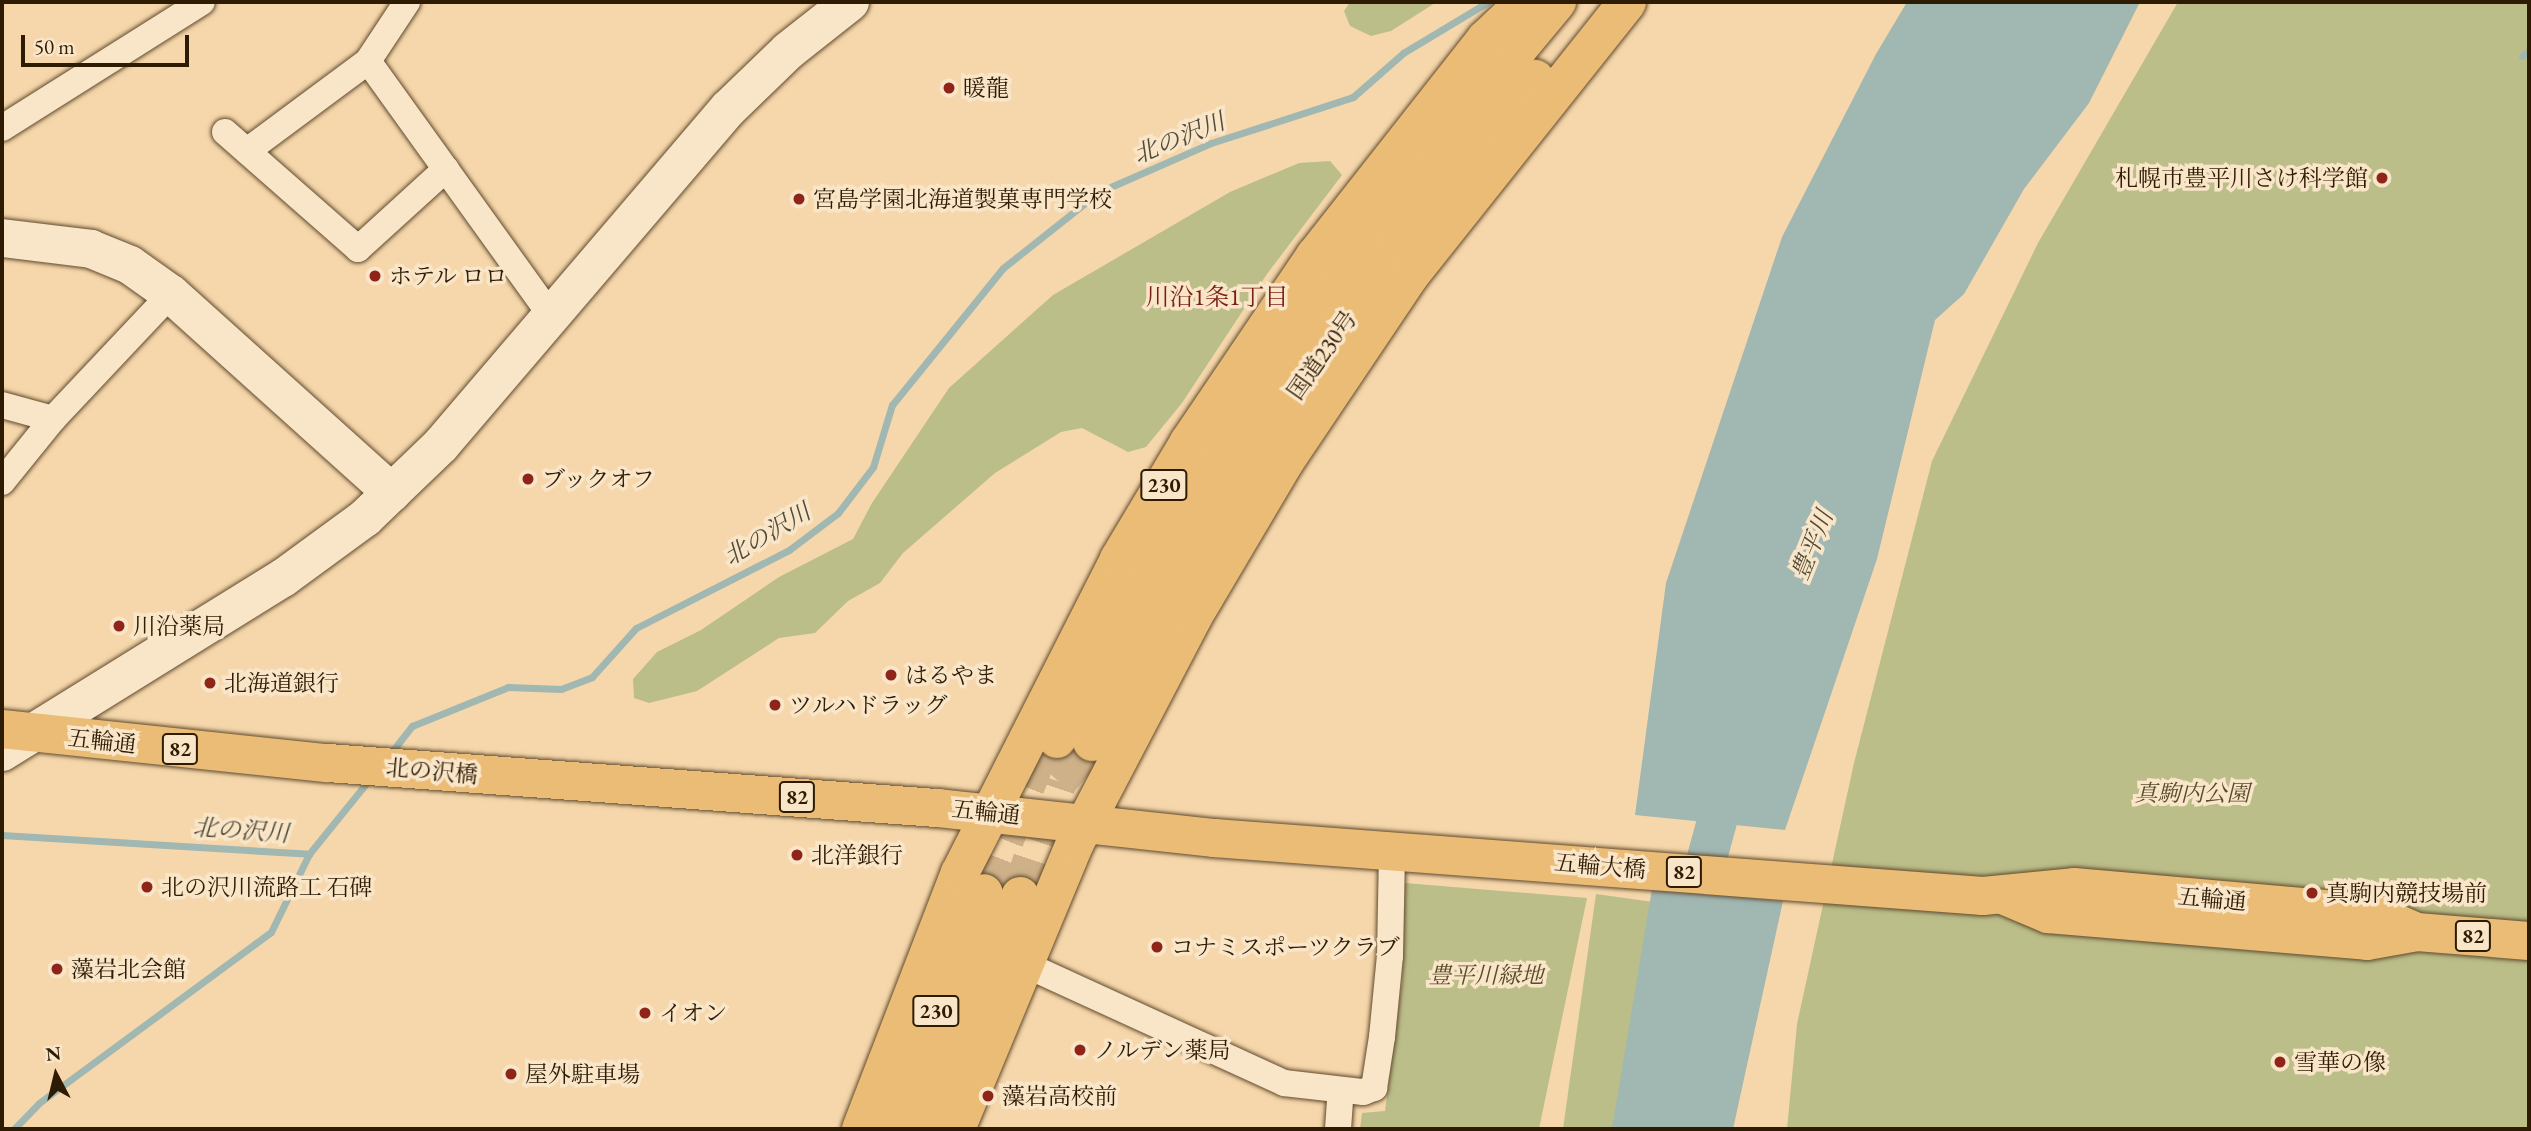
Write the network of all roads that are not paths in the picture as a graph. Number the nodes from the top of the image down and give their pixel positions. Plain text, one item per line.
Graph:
1 (202, 2) edge
2 (407, 2) edge
3 (850, 2) edge
4 (1525, 2) edge
5 (1557, 2) edge
6 (1601, 2) edge
7 (1627, 2) edge
8 (368, 61) junction
9 (2, 128) edge
10 (225, 132) dead end
11 (247, 151) junction
12 (446, 169) junction
13 (2, 238) edge
14 (171, 294) junction
15 (551, 316) junction
16 (2, 405) edge
17 (53, 419) junction
18 (2, 482) edge
19 (392, 494) junction
20 (12, 738) edge
21 (328, 763) joint
22 (536, 780) joint
23 (990, 813) junction
24 (1086, 823) junction
25 (1392, 850) junction
26 (1435, 853) joint
27 (1934, 892) joint
28 (2529, 941) edge
29 (1022, 963) junction
30 (1341, 1090) junction
31 (861, 1129) edge
32 (892, 1129) edge
33 (927, 1129) edge
34 (956, 1129) edge
35 (1338, 1129) edge

1 - 9 street
2 - 8 street
3 - 15 street
4 - 23 main road, 230
5 - 6 main road, 国道230号 / 230
7 - 24 main road
8 - 11 street
8 - 12 street
10 - 11 street
11 - 12 street
12 - 15 street
13 - 14 street
14 - 17 street
14 - 19 street
15 - 19 street
16 - 17 street
17 - 18 street
19 - 20 street
20 - 21 main road, 五輪通 / 82
21 - 22 main road, 北の沢橋 / 82
22 - 23 main road, 五輪通 / 82
23 - 24 main road, 五輪通 / 82
23 - 31 main road
24 - 25 main road, 五輪通 / 82
24 - 29 main road
25 - 26 main road, 五輪通 / 82
25 - 30 street
26 - 27 main road, 五輪大橋 / 82
27 - 28 main road, 五輪通 / 82
29 - 30 street
29 - 34 main road
30 - 35 street
32 - 33 main road, 230

